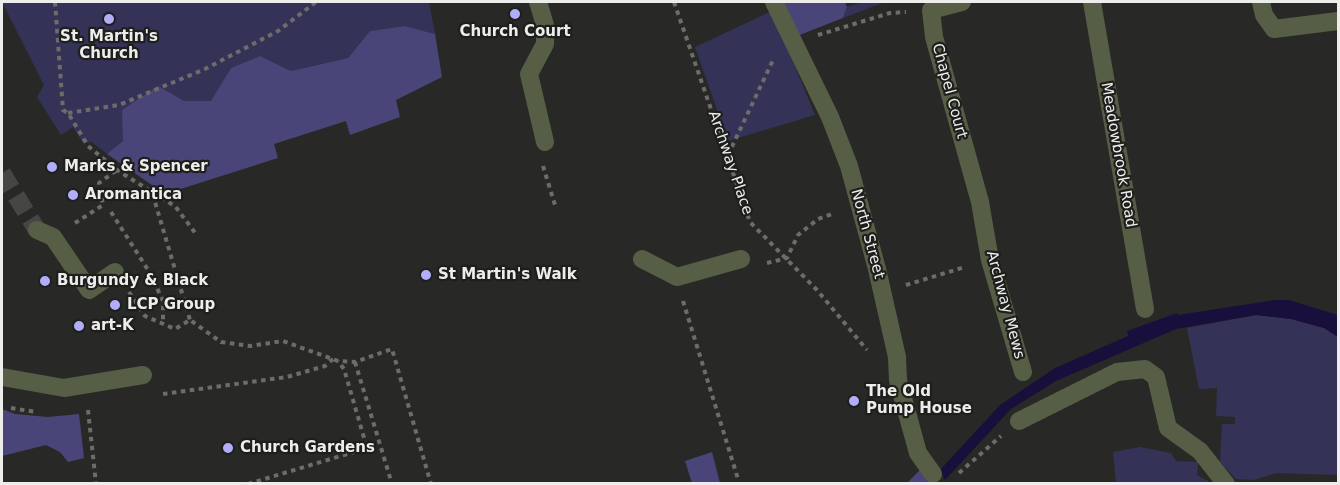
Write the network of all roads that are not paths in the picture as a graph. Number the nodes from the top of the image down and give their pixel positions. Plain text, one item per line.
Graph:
1 (538, 2) edge
2 (774, 2) edge
3 (962, 2) edge
4 (1092, 2) edge
5 (1261, 2) edge
6 (930, 6) edge
7 (1338, 21) edge
8 (545, 142) road end
9 (981, 202) joint
10 (45, 234) tunnel mouth
11 (642, 259) dead end
12 (741, 260) road end
13 (115, 272) dead end
14 (1145, 309) dead end
15 (1023, 372) dead end
16 (143, 375) dead end
17 (2, 377) edge
18 (1019, 421) road end
19 (933, 474) dead end
20 (1226, 483) edge

1 - 8 street
2 - 19 street, North Street
3 - 6 street
4 - 14 street, Meadowbrook Road
5 - 7 street
6 - 9 street, Chapel Court
9 - 15 street, Archway Mews
10 - 13 street
11 - 12 street
16 - 17 street
18 - 20 street

